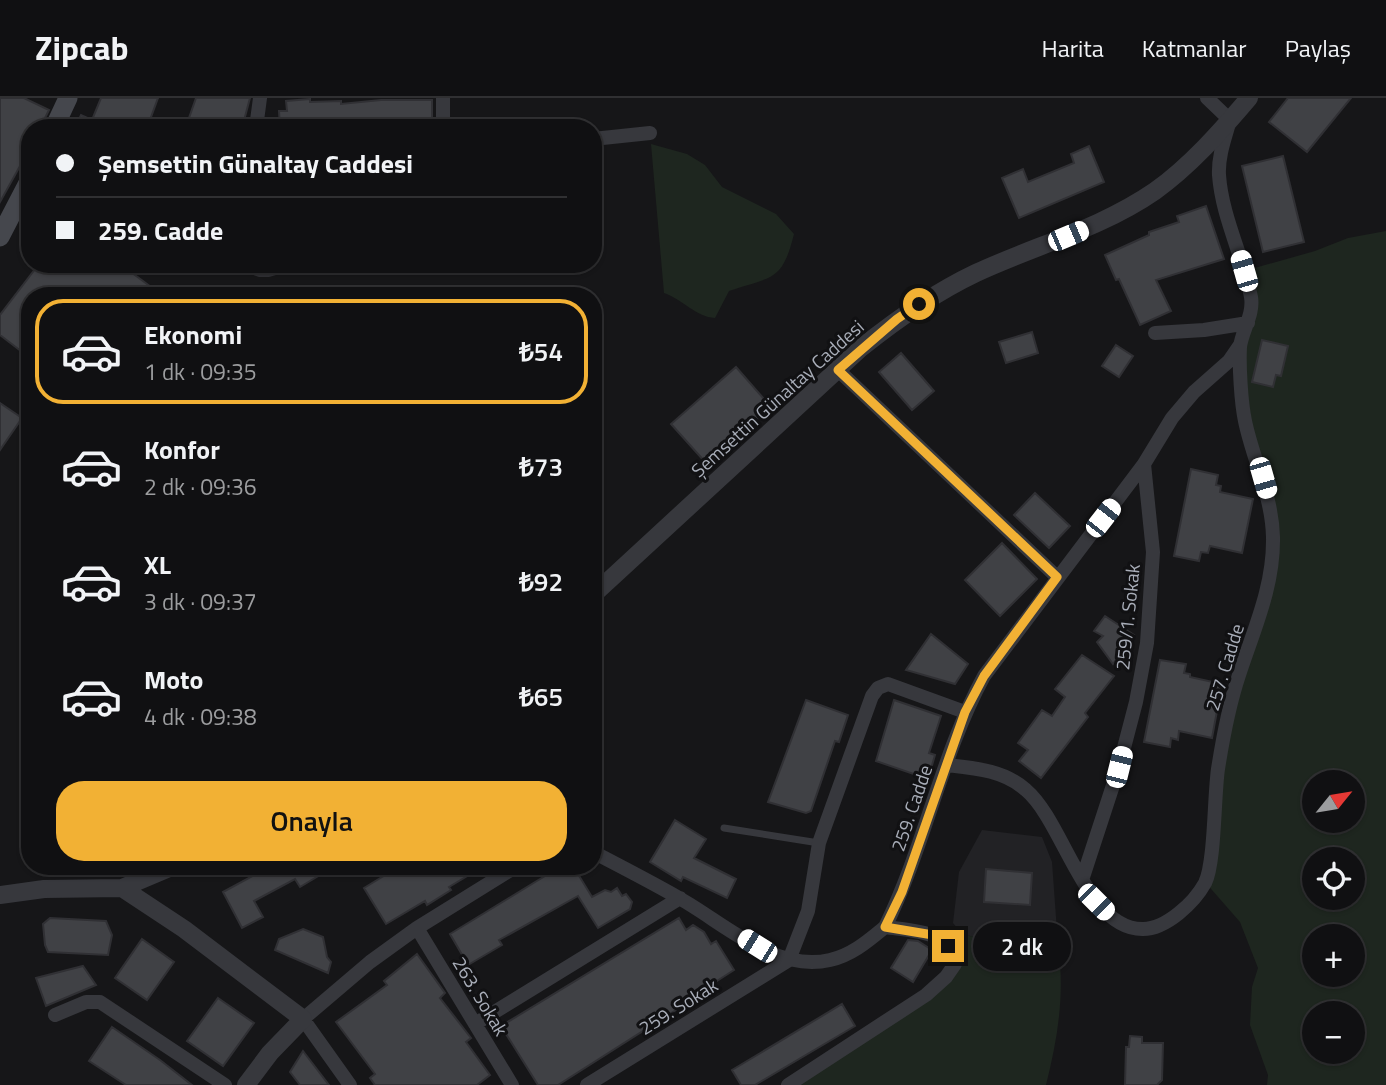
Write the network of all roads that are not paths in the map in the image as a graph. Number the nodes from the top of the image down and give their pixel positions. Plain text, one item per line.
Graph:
1 (68, 98) edge
2 (260, 98) edge
3 (443, 98) edge
4 (1207, 98) edge
5 (1249, 98) edge
6 (58, 119) edge
7 (257, 119) edge
8 (443, 119) edge
9 (1230, 120) junction
10 (650, 132) dead end
11 (602, 138) edge
12 (21, 195) edge
13 (2, 229) edge
14 (1248, 323) junction
15 (1155, 333) dead end
16 (1240, 345) junction
17 (838, 370) junction
18 (1144, 464) junction
19 (1057, 577) junction
20 (602, 587) edge
21 (965, 712) junction
22 (946, 765) junction
23 (724, 828) dead end
24 (819, 843) junction
25 (602, 857) edge
26 (153, 875) edge
27 (502, 875) edge
28 (1083, 877) junction
29 (122, 888) junction
30 (0, 895) edge
31 (680, 898) junction
32 (885, 927) junction
33 (417, 928) junction
34 (789, 960) junction
35 (55, 1015) dead end
36 (303, 1019) junction
37 (474, 1024) junction
38 (225, 1085) edge
39 (246, 1085) edge
40 (350, 1085) edge
41 (512, 1085) edge
42 (587, 1085) edge
43 (788, 1085) edge

1 - 6 main road
2 - 7 street
3 - 8 street
4 - 9 street
5 - 9 street, Şemsettin Günaltay Caddesi
9 - 14 street, 257. Cadde
9 - 17 street, Şemsettin Günaltay Caddesi
10 - 11 street
12 - 13 main road
14 - 15 street
14 - 16 street, 257. Cadde
16 - 18 street
16 - 28 street, 257. Cadde
17 - 19 street
17 - 20 street, Şemsettin Günaltay Caddesi
18 - 19 street, 259. Cadde
18 - 28 street, 259/1. Sokak
19 - 21 street, 259. Cadde
21 - 22 street, 259. Cadde
21 - 24 street
22 - 28 street, 257. Cadde
22 - 32 street, 259. Cadde
23 - 24 lane
24 - 34 street
25 - 31 street
26 - 29 street
27 - 33 street
29 - 30 street
29 - 36 street
31 - 34 street
31 - 37 street
32 - 34 street
32 - 43 street
33 - 36 street
33 - 37 street, 263. Sokak
34 - 42 street, 259. Sokak
35 - 38 street
36 - 39 street
36 - 40 street
37 - 41 street, 263. Sokak

